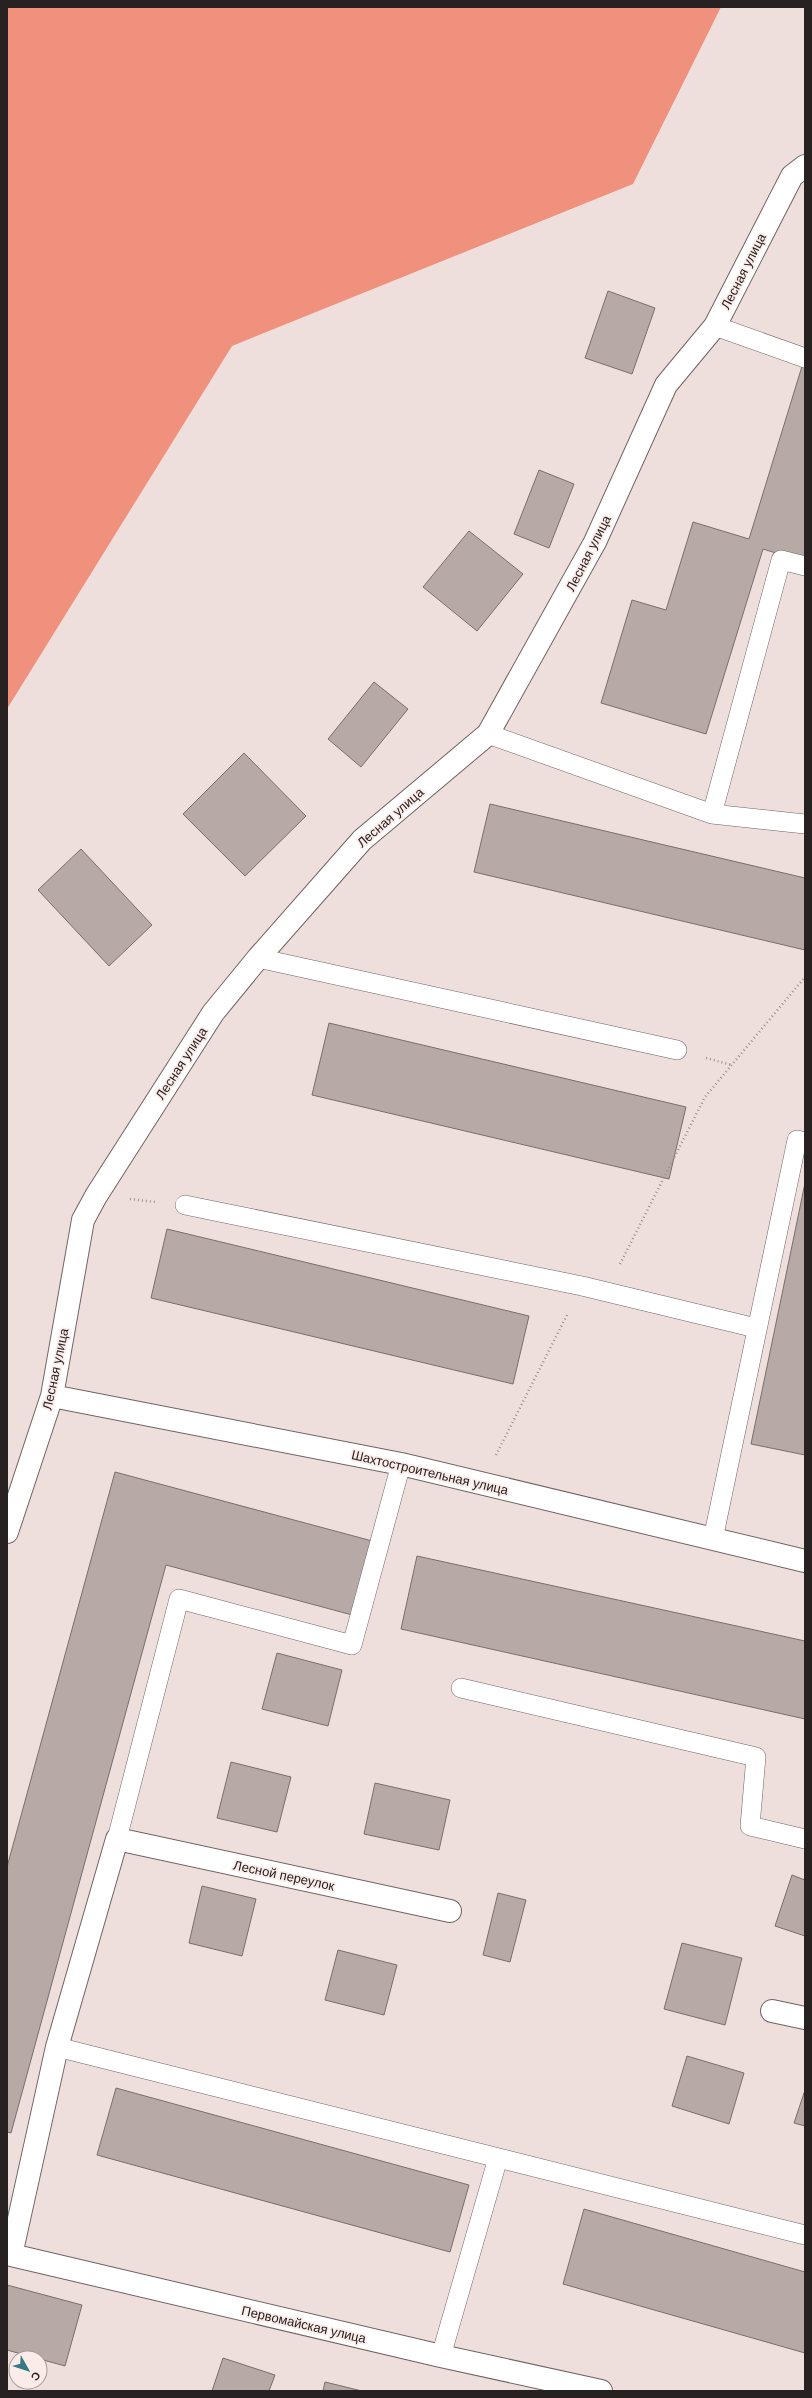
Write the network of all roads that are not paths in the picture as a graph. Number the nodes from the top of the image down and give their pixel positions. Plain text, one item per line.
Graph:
1 (805, 166) edge
2 (715, 326) junction
3 (805, 358) edge
4 (805, 566) edge
5 (488, 734) junction
6 (712, 814) junction
7 (805, 824) edge
8 (258, 958) junction
9 (677, 1050) dead end
10 (805, 1142) edge
11 (184, 1205) road end
12 (756, 1328) junction
13 (52, 1396) junction
14 (401, 1464) junction
15 (8, 1523) edge
16 (713, 1539) junction
17 (805, 1561) edge
18 (461, 1688) dead end
19 (117, 1839) junction
20 (805, 1839) edge
21 (450, 1911) dead end
22 (772, 2011) dead end
23 (805, 2018) edge
24 (57, 2047) junction
25 (498, 2158) junction
26 (805, 2235) edge
27 (9, 2255) edge
28 (441, 2356) junction
29 (601, 2391) edge

1 - 2 street, Лесная улица
2 - 3 lane
2 - 5 street, Лесная улица
4 - 6 lane
5 - 6 lane
5 - 8 street, Лесная улица
6 - 7 lane
8 - 9 lane
8 - 13 street, Лесная улица
10 - 12 lane
11 - 12 lane
12 - 16 lane
13 - 14 street, Шахтостроительная улица
13 - 15 street, Лесная улица
14 - 16 street, Шахтостроительная улица
14 - 19 lane
16 - 17 street, Шахтостроительная улица
18 - 20 lane
19 - 21 street, Лесной переулок
19 - 24 street
22 - 23 street
24 - 25 lane
24 - 27 street
25 - 26 lane
25 - 28 lane
27 - 28 street, Первомайская улица
28 - 29 street, Первомайская улица

